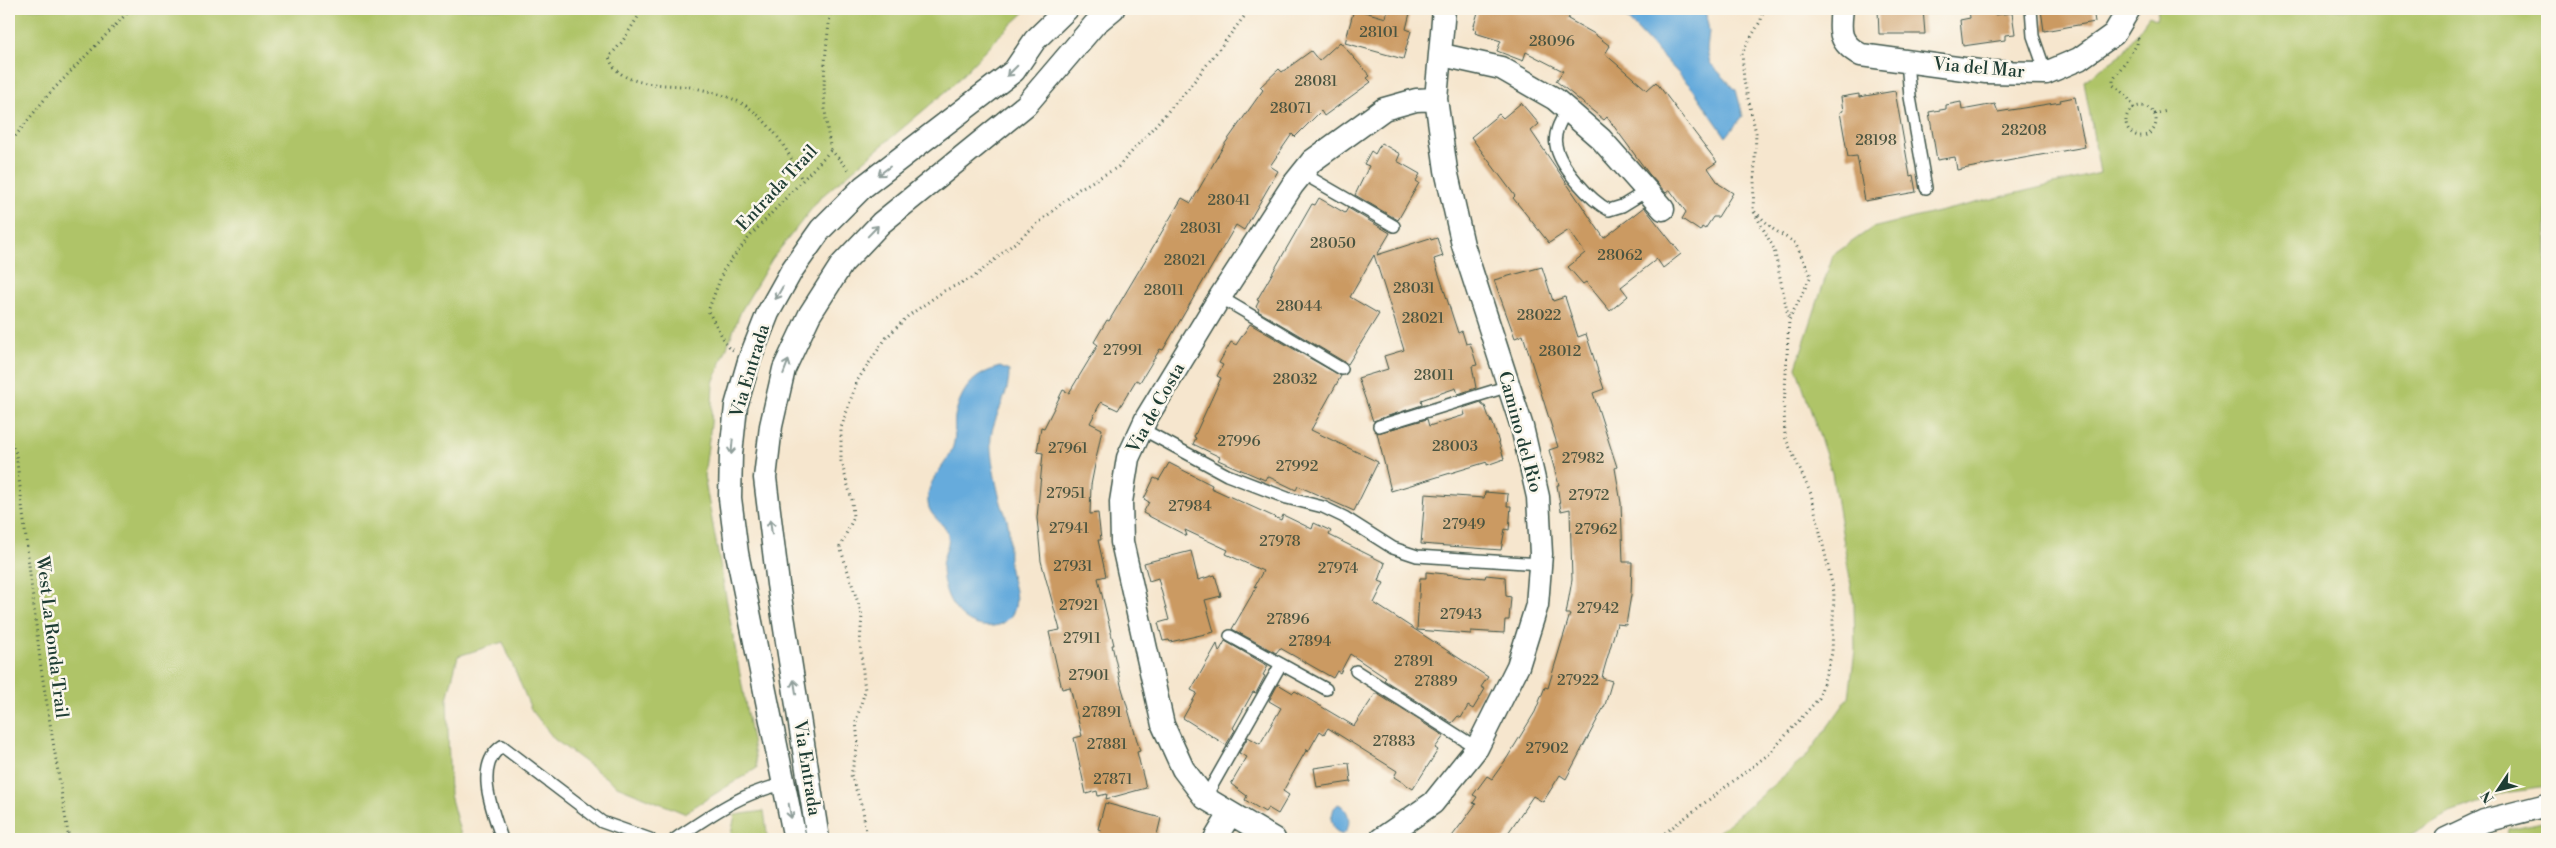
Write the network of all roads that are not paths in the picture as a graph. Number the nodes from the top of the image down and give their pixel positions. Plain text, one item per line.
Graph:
1 (1067, 9) edge
2 (1113, 9) edge
3 (1444, 9) edge
4 (1842, 9) edge
5 (2031, 9) edge
6 (2125, 17) edge
7 (1035, 40) junction
8 (1442, 55) junction
9 (1907, 61) junction
10 (1062, 64) junction
11 (2046, 73) junction
12 (1436, 99) junction
13 (1568, 108) junction
14 (1302, 174) junction
15 (1926, 188) dead end
16 (1648, 190) junction
17 (1663, 209) dead end
18 (1394, 226) dead end
19 (1220, 297) junction
20 (1342, 369) dead end
21 (1509, 386) junction
22 (1379, 426) dead end
23 (1142, 428) junction
24 (1540, 564) junction
25 (1230, 636) dead end
26 (1282, 664) junction
27 (1356, 671) dead end
28 (1326, 689) dead end
29 (1477, 748) junction
30 (809, 780) junction
31 (785, 784) junction
32 (1205, 798) junction
33 (2547, 805) edge
34 (1230, 814) junction
35 (2450, 838) edge
36 (502, 839) edge
37 (650, 839) edge
38 (675, 839) edge
39 (795, 839) edge
40 (818, 839) edge
41 (1215, 839) edge
42 (1274, 839) edge
43 (1382, 839) edge

1 - 7 street, Via Entrada
2 - 10 street, Via Entrada
3 - 8 street, Camino del Rio
4 - 9 street, Via del Mar
5 - 11 lane
6 - 11 street, Via del Mar
7 - 10 street
7 -> 31 street, Via Entrada
8 - 12 street, Camino del Rio
8 - 13 street
9 - 11 street, Via del Mar
9 - 15 lane
30 -> 10 street, Via Entrada
12 - 14 street, Via de Costa
12 - 21 street, Camino del Rio
13 - 16 street
13 - 16 lane
14 - 18 lane
14 - 19 street, Via de Costa
16 - 17 street
19 - 20 lane
19 - 23 street, Via de Costa
21 - 22 lane
21 - 24 street, Camino del Rio
23 - 24 lane
23 - 32 street, Via de Costa
24 - 29 street, Camino del Rio
25 - 26 lane
26 - 28 lane
26 - 32 lane
27 - 29 lane
29 - 43 street, Camino del Rio
30 - 31 street
30 - 40 street, Via Entrada
31 - 38 lane
31 -> 39 street, Via Entrada
32 - 34 street, Via de Costa
33 - 35 street
34 - 41 street
34 - 42 street, Via de Costa
36 - 37 lane

